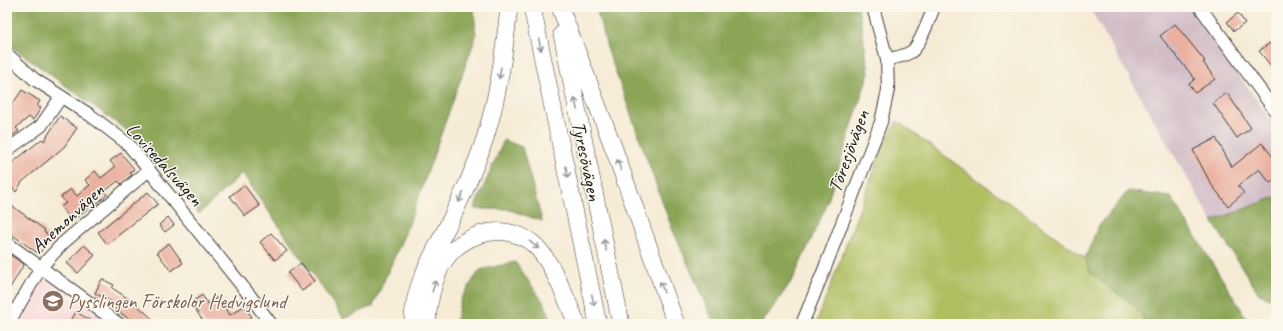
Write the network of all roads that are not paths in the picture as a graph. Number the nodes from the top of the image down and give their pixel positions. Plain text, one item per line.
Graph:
1 (509, 7) edge
2 (532, 7) edge
3 (556, 7) edge
4 (560, 7) edge
5 (873, 7) edge
6 (934, 7) edge
7 (1200, 7) edge
8 (7, 54) edge
9 (887, 59) junction
10 (61, 96) junction
11 (1276, 112) edge
12 (7, 150) edge
13 (149, 170) junction
14 (7, 243) edge
15 (41, 267) junction
16 (8, 324) edge
17 (119, 324) edge
18 (271, 324) edge
19 (413, 324) edge
20 (427, 324) edge
21 (576, 324) edge
22 (598, 324) edge
23 (621, 324) edge
24 (676, 324) edge
25 (802, 324) edge

1 -> 19 highway
2 -> 22 highway, Tyresövägen
23 -> 3 highway, Tyresövägen
24 -> 4 highway
5 - 9 street, Töresjövägen
6 - 9 street
7 - 11 street
8 - 10 street, Lovisedalsvägen
9 - 25 street, Töresjövägen
10 - 12 street
10 - 13 street, Lovisedalsvägen
13 - 15 street, Anemonvägen
13 - 18 street, Lovisedalsvägen
14 - 15 street
15 - 16 street, Anemonvägen
15 - 17 street
20 -> 21 highway

